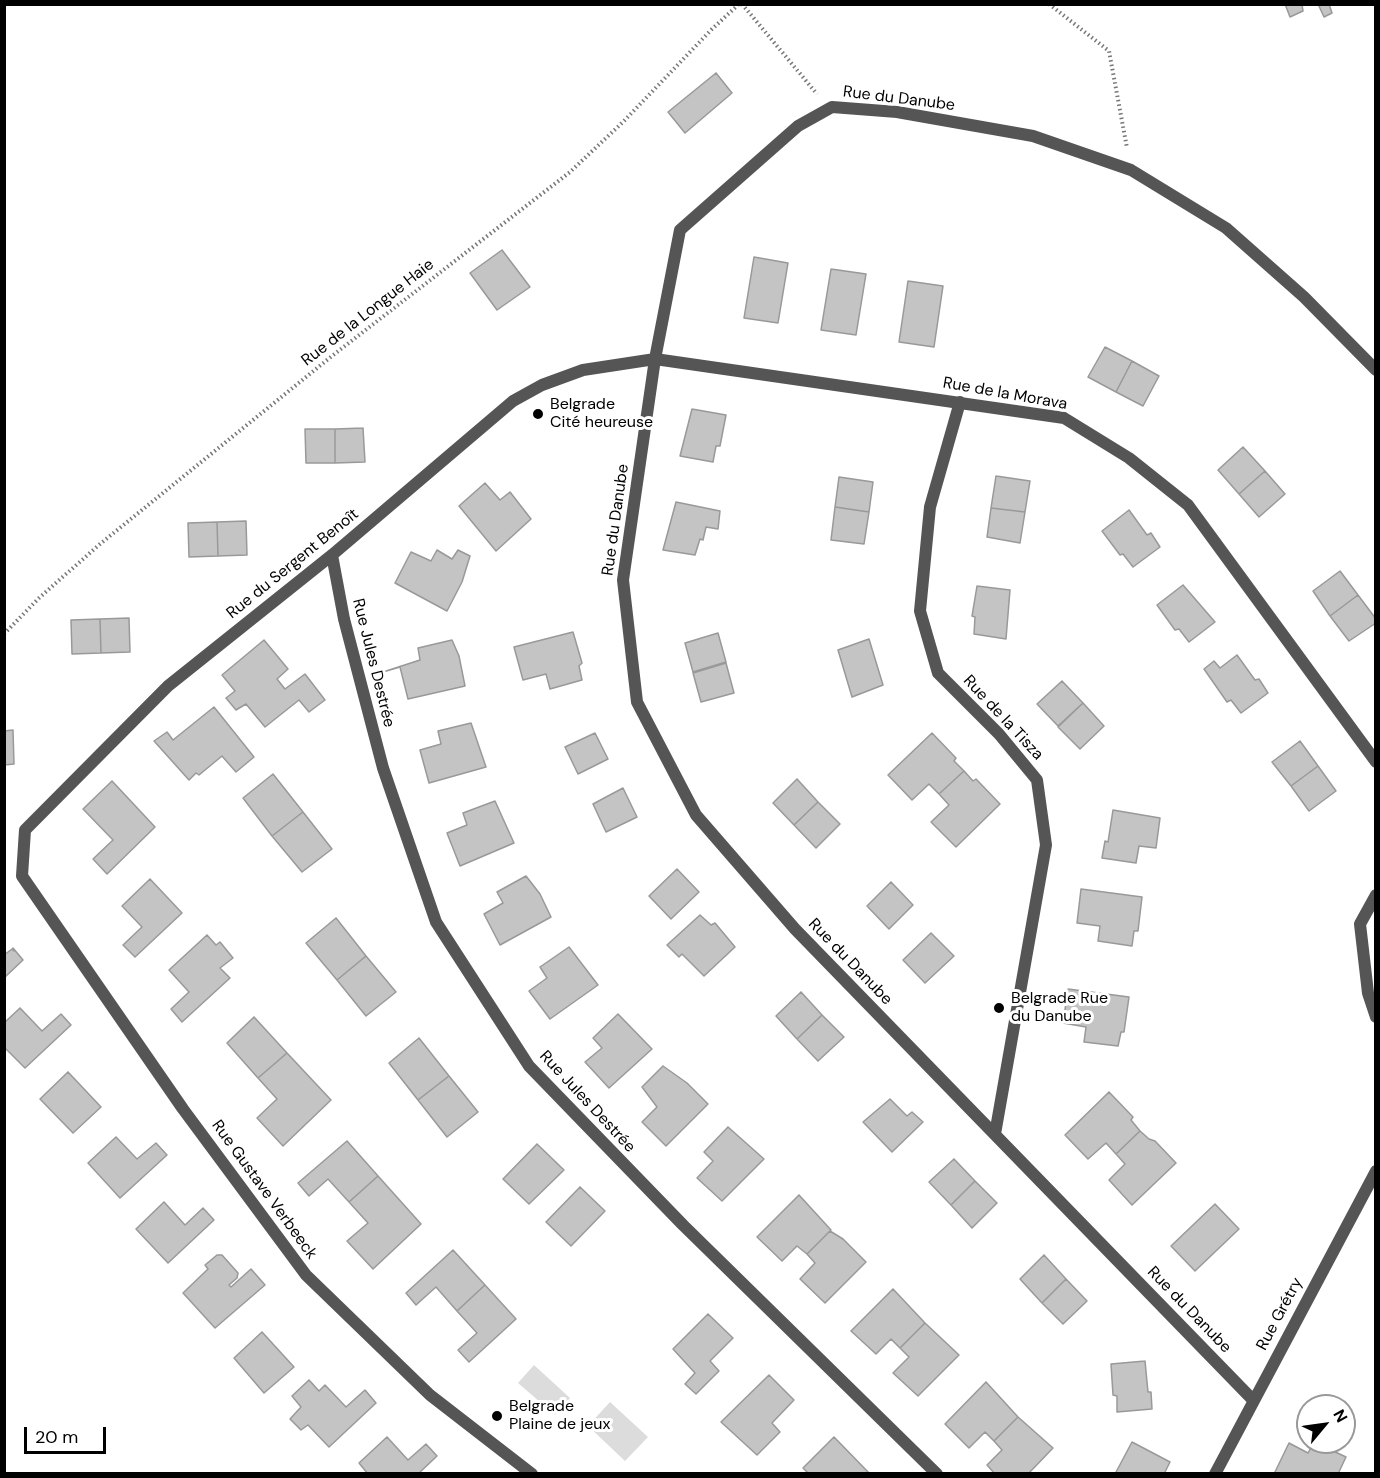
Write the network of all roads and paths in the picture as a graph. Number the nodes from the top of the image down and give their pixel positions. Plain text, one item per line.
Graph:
1 (741, 4) edge
2 (1048, 4) edge
3 (832, 106) junction
4 (1131, 170) junction
5 (655, 359) junction
6 (1376, 370) edge
7 (960, 402) junction
8 (332, 555) junction
9 (4, 634) edge
10 (1376, 762) edge
11 (22, 876) joint
12 (1376, 895) edge
13 (1376, 1017) edge
14 (995, 1134) junction
15 (1376, 1171) edge
16 (1253, 1400) junction
17 (532, 1473) edge
18 (937, 1473) edge
19 (1215, 1473) edge

1 - 3 path
1 - 9 path, Rue de la Longue Haie
2 - 4 path
3 - 4 street, Rue du Danube
3 - 5 street, Rue du Danube
4 - 6 street, Rue du Danube
5 - 7 street, Rue de la Morava
5 - 8 street, Rue du Sergent Benoît
5 - 14 street, Rue du Danube
7 - 10 street, Rue de la Morava
7 - 14 street, Rue de la Tisza
8 - 11 street, Rue du Sergent Benoît
8 - 18 street, Rue Jules Destrée
11 - 17 street, Rue Gustave Verbeeck
12 - 13 street
14 - 16 street, Rue du Danube
15 - 16 street, Rue Grétry
16 - 19 street, Rue Grétry

